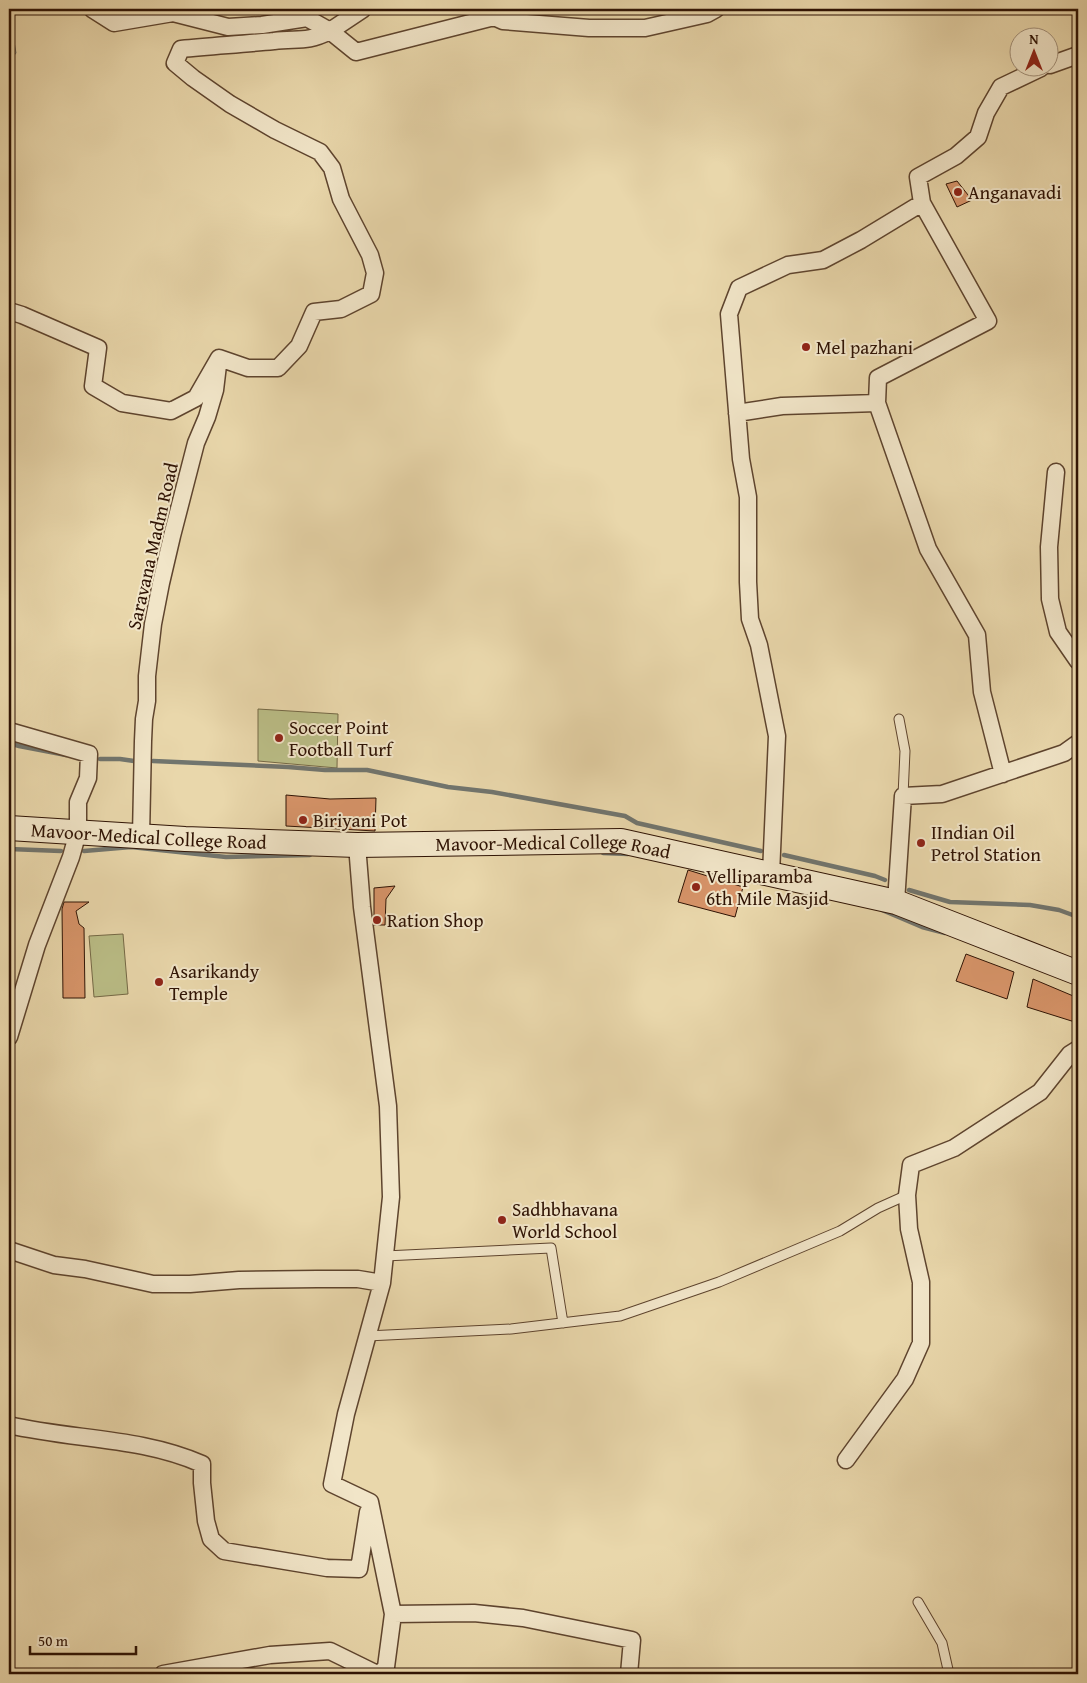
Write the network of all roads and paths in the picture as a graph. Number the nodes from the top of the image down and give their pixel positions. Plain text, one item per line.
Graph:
1 (92, 9) edge
2 (363, 9) edge
3 (716, 9) edge
4 (499, 13) edge
5 (330, 31) junction
6 (1078, 56) edge
7 (1060, 61) edge
8 (1020, 78) edge
9 (922, 202) junction
10 (9, 311) edge
11 (219, 358) junction
12 (877, 403) junction
13 (737, 413) junction
14 (1056, 472) dead end
15 (1078, 662) edge
16 (899, 719) dead end
17 (9, 731) edge
18 (1078, 743) edge
19 (1003, 774) junction
20 (903, 796) junction
21 (9, 828) edge
22 (78, 832) junction
23 (141, 836) junction
24 (357, 845) junction
25 (770, 874) junction
26 (896, 902) junction
27 (1078, 973) edge
28 (9, 1037) edge
29 (1078, 1049) edge
30 (907, 1195) junction
31 (9, 1250) edge
32 (385, 1256) junction
33 (382, 1283) junction
34 (562, 1323) junction
35 (367, 1336) junction
36 (9, 1425) edge
37 (846, 1460) dead end
38 (370, 1502) junction
39 (918, 1602) dead end
40 (393, 1614) junction
41 (163, 1674) edge
42 (379, 1674) edge
43 (629, 1674) edge
44 (949, 1674) edge

1 - 5 street
2 - 5 street
3 - 4 street
4 - 5 street
5 - 11 street
6 - 7 street
8 - 9 street
9 - 12 street
9 - 13 street
10 - 11 street
11 - 23 street, Saravana Madm Road
12 - 13 street
12 - 19 street
13 - 25 street
14 - 15 street
16 - 20 lane
17 - 22 street
18 - 19 street
19 - 20 street
20 - 26 street
21 - 22 main road, Mavoor-Medical College Road
22 - 23 main road, Mavoor-Medical College Road
22 - 28 street
23 - 24 main road, Mavoor-Medical College Road
24 - 25 main road, Mavoor-Medical College Road
24 - 32 street
25 - 26 main road, Mavoor-Medical College Road
26 - 27 main road, Mavoor-Medical College Road
29 - 30 street
30 - 34 lane
30 - 37 street
31 - 33 street
32 - 33 street
32 - 34 lane
33 - 35 street
34 - 35 lane
35 - 38 street
36 - 38 street
38 - 40 street
39 - 44 lane
40 - 42 street
40 - 43 street
41 - 42 street

